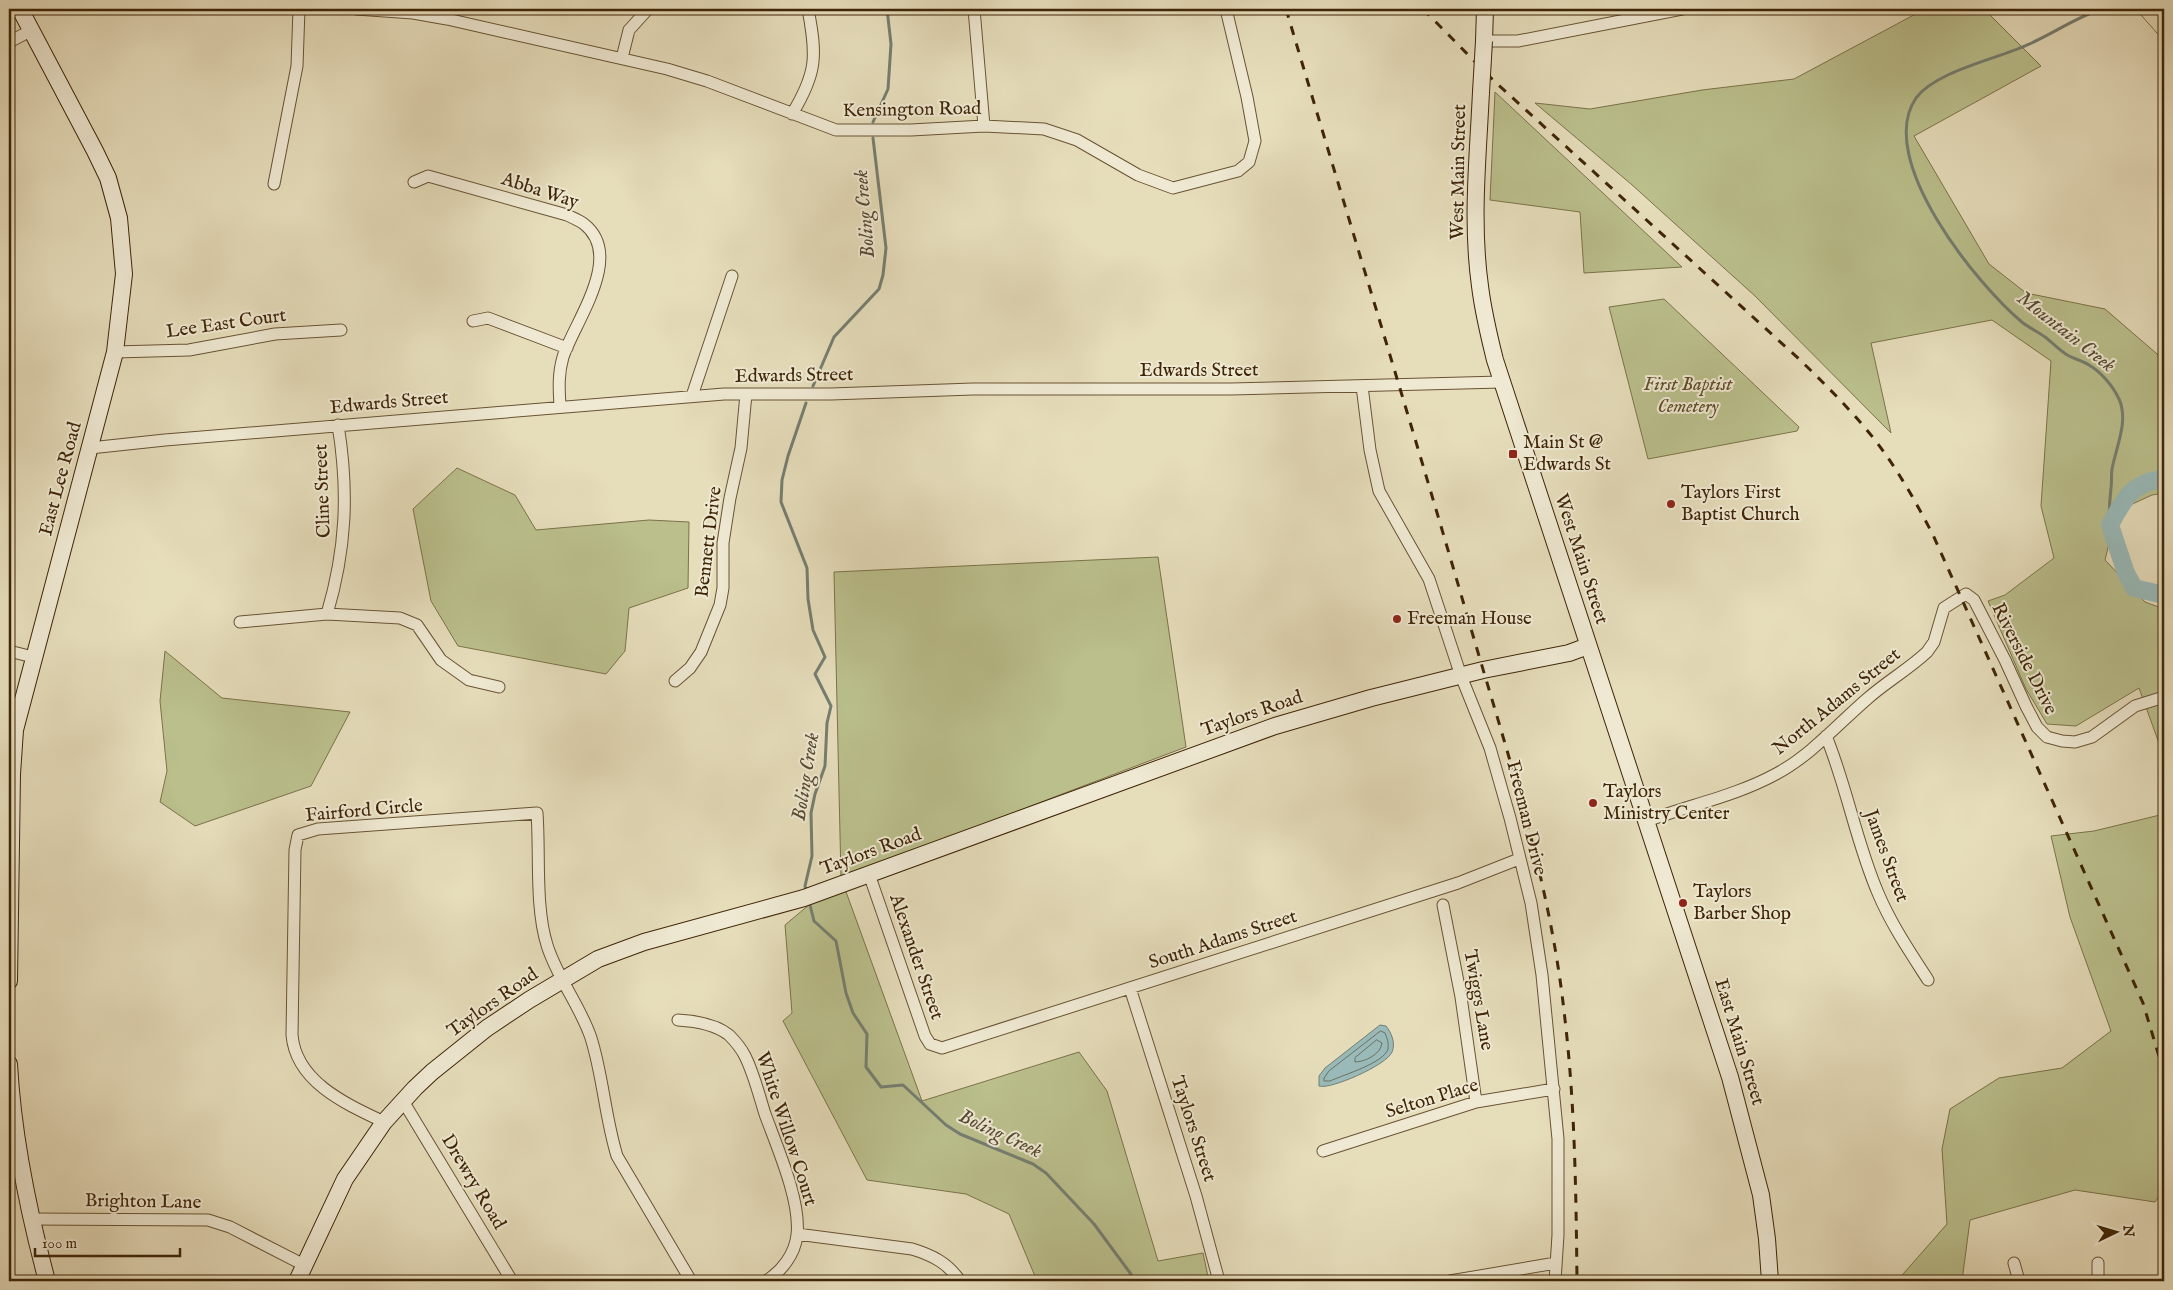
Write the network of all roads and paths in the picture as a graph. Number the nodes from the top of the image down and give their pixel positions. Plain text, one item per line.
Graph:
1 (20, 9) edge
2 (299, 9) edge
3 (356, 9) edge
4 (648, 9) edge
5 (808, 9) edge
6 (974, 9) edge
7 (1226, 9) edge
8 (1485, 9) edge
9 (1682, 9) edge
10 (448, 14) edge
11 (32, 30) junction
12 (9, 42) edge
13 (1484, 42) junction
14 (622, 58) junction
15 (792, 114) junction
16 (984, 126) junction
17 (414, 182) dead end
18 (274, 184) dead end
19 (732, 276) dead end
20 (473, 320) dead end
21 (342, 330) dead end
22 (567, 348) junction
23 (116, 352) junction
24 (1501, 382) junction
25 (1362, 386) junction
26 (746, 394) junction
27 (692, 396) junction
28 (560, 406) junction
29 (338, 425) junction
30 (90, 448) junction
31 (1961, 596) joint
32 (326, 614) junction
33 (240, 622) dead end
34 (1588, 646) junction
35 (9, 651) edge
36 (34, 657) junction
37 (1461, 676) junction
38 (675, 681) dead end
39 (499, 687) dead end
40 (2164, 697) edge
41 (1826, 736) junction
42 (1646, 821) junction
43 (1519, 859) junction
44 (869, 874) junction
45 (1443, 904) dead end
46 (9, 953) edge
47 (562, 980) junction
48 (1928, 980) dead end
49 (9, 981) edge
50 (1130, 988) junction
51 (678, 1020) dead end
52 (937, 1048) joint
53 (9, 1064) edge
54 (1554, 1089) junction
55 (402, 1102) junction
56 (1476, 1102) junction
57 (384, 1122) junction
58 (12, 1131) edge
59 (1324, 1151) dead end
60 (31, 1218) junction
61 (798, 1234) junction
62 (1556, 1263) junction
63 (2098, 1263) dead end
64 (304, 1264) junction
65 (2014, 1264) dead end
66 (48, 1281) edge
67 (297, 1281) edge
68 (512, 1281) edge
69 (691, 1281) edge
70 (766, 1281) edge
71 (960, 1281) edge
72 (1220, 1281) edge
73 (1450, 1281) edge
74 (1555, 1281) edge
75 (1770, 1281) edge
76 (2019, 1281) edge
77 (2098, 1281) edge

1 - 11 street, East Lee Road
2 - 18 street
3 - 10 street, Kensington Road
4 - 14 street
5 - 15 street
6 - 16 street
7 - 16 street, Kensington Road
8 - 13 street, West Main Street
9 - 13 street
10 - 14 street, Kensington Road
11 - 12 street
11 - 23 street, East Lee Road
13 - 24 street, West Main Street, bridge
14 - 15 street, Kensington Road
15 - 16 street, Kensington Road
17 - 22 street, Abba Way
19 - 27 street
20 - 22 street
21 - 23 street, Lee East Court
22 - 28 street, Abba Way
23 - 30 street, East Lee Road
24 - 25 street, Edwards Street
24 - 34 street, West Main Street
25 - 26 street, Edwards Street
25 - 37 street, Freeman Drive
26 - 27 street, Edwards Street
26 - 38 street, Bennett Drive
27 - 28 street, Edwards Street
28 - 29 street, Edwards Street
29 - 30 street, Edwards Street
29 - 32 street, Cline Street
30 - 36 street, East Lee Road
31 - 40 street, Riverside Drive
31 - 41 street, North Adams Street
32 - 33 street
32 - 39 street
34 - 37 street, Taylors Road
34 - 42 street, West Main Street
35 - 36 street
36 - 46 street, East Lee Road
37 - 43 street, Freeman Drive
37 - 44 street, Taylors Road
41 - 42 street, North Adams Street
41 - 48 street, James Street
42 - 75 street, East Main Street
43 - 50 street, South Adams Street
43 - 54 street, Freeman Drive
44 - 47 street, Taylors Road
44 - 52 street, Alexander Street
45 - 56 street, Twiggs Lane
46 - 49 street, East Lee Road
47 - 55 street, Taylors Road
47 - 57 street, Fairford Circle
47 - 69 street
50 - 52 street, South Adams Street
50 - 72 street, Taylors Street
51 - 61 street, White Willow Court
53 - 58 street
54 - 56 street, Selton Place
54 - 62 street, Freeman Drive
55 - 57 street, Taylors Road
55 - 68 street, Drewry Road
56 - 59 street, Selton Place
57 - 64 street, Taylors Road
58 - 60 street
60 - 64 street, Brighton Lane
60 - 66 street
61 - 70 street, White Willow Court
61 - 71 street
62 - 73 street
62 - 74 street, Freeman Drive
63 - 77 street
64 - 67 street, Taylors Road
65 - 76 street

